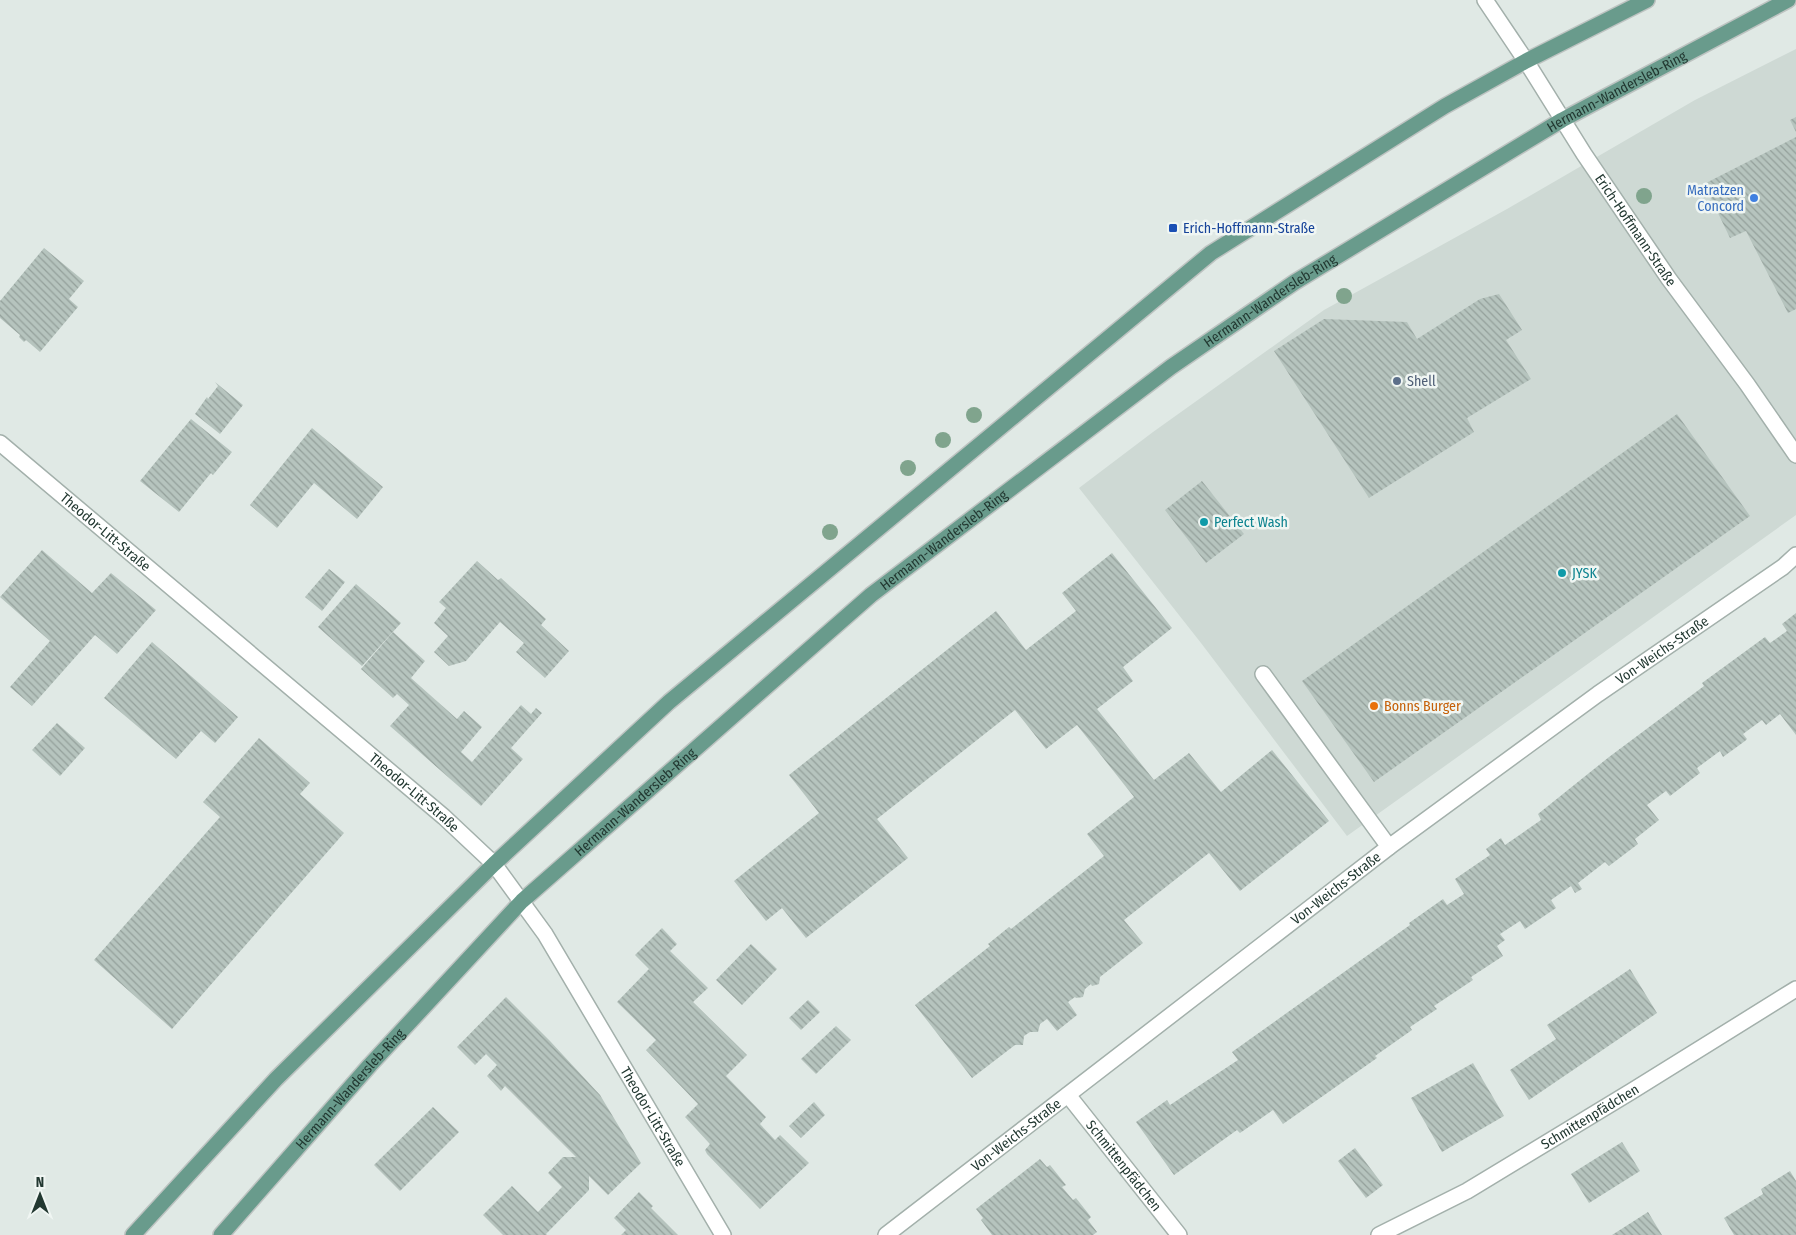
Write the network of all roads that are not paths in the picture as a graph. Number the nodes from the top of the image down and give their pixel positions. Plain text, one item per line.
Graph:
1 (1485, 0) edge
2 (1647, 0) edge
3 (1788, 0) edge
4 (1526, 61) junction
5 (1562, 120) junction
6 (0, 443) edge
7 (1796, 455) edge
8 (1796, 555) edge
9 (1263, 674) dead end
10 (1389, 847) junction
11 (494, 864) junction
12 (522, 901) junction
13 (1796, 988) edge
14 (1068, 1096) junction
15 (133, 1235) edge
16 (221, 1235) edge
17 (722, 1235) edge
18 (886, 1235) edge
19 (1179, 1235) edge
20 (1379, 1235) edge

1 - 4 street, Erich-Hoffmann-Straße
2 - 4 main road
3 - 5 main road, Hermann-Wandersleb-Ring
4 - 5 street, Erich-Hoffmann-Straße
4 - 11 main road
5 - 7 street, Erich-Hoffmann-Straße
5 - 12 main road, Hermann-Wandersleb-Ring
6 - 11 street, Theodor-Litt-Straße
8 - 10 street, Von-Weichs-Straße
9 - 10 street
10 - 14 street, Von-Weichs-Straße
11 - 12 street, Theodor-Litt-Straße
11 - 15 main road
12 - 16 main road, Hermann-Wandersleb-Ring
12 - 17 street, Theodor-Litt-Straße
13 - 20 street, Schmittenpfädchen
14 - 18 street, Von-Weichs-Straße
14 - 19 street, Schmittenpfädchen

